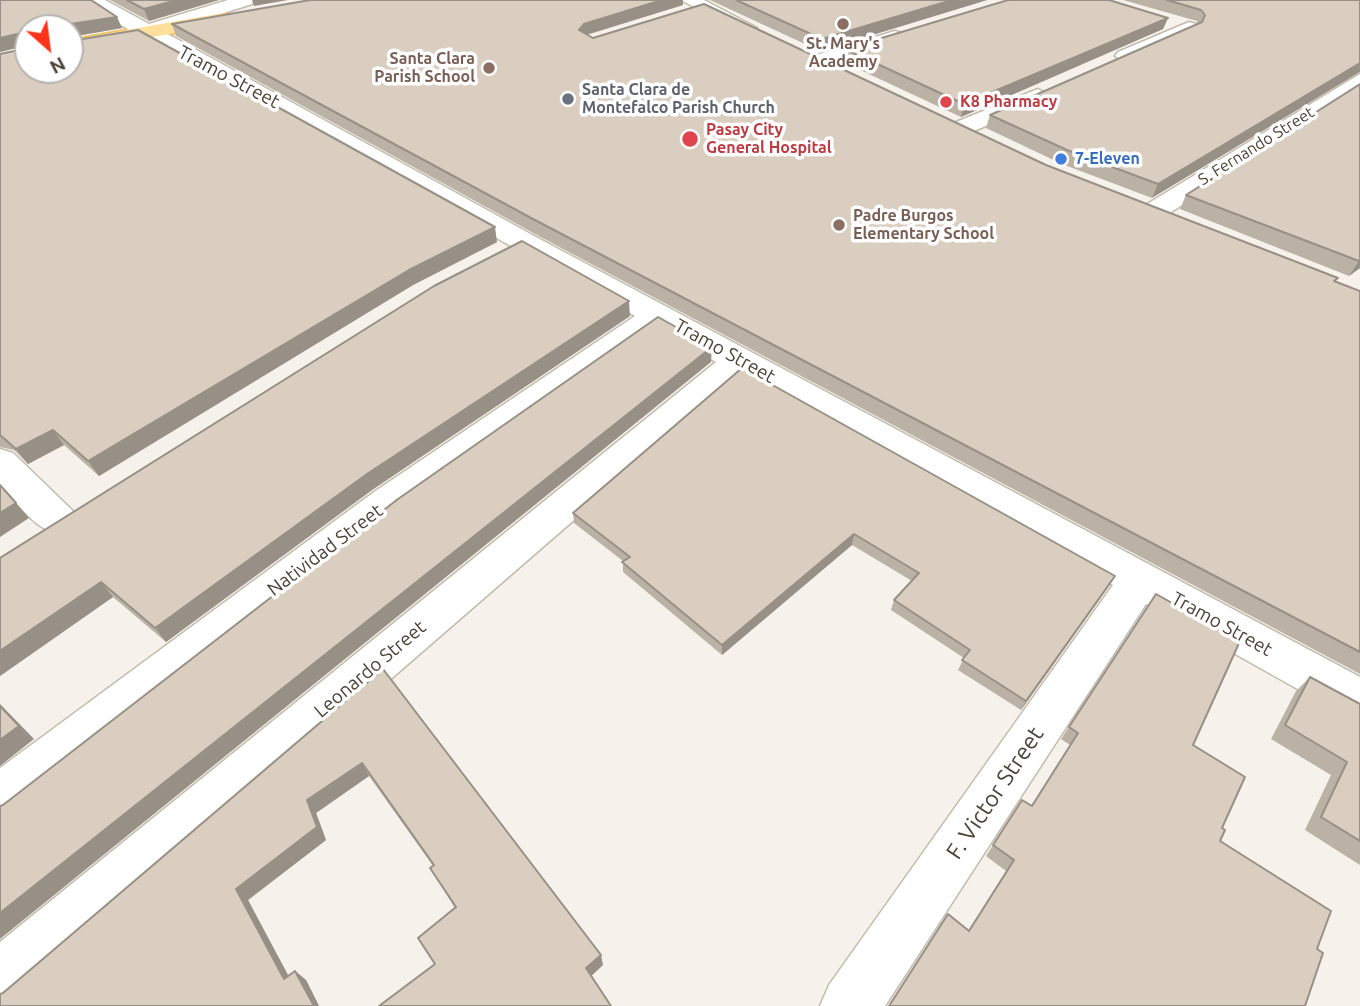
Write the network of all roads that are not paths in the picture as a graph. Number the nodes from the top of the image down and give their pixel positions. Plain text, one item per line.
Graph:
1 (92, 0) edge
2 (250, 7) edge
3 (693, 7) edge
4 (1166, 21) edge
5 (145, 32) junction
6 (909, 32) edge
7 (765, 36) edge
8 (84, 43) edge
9 (796, 51) edge
10 (817, 61) junction
11 (1101, 67) edge
12 (841, 72) edge
13 (1360, 80) edge
14 (1051, 89) edge
15 (936, 118) edge
16 (959, 129) junction
17 (995, 145) edge
18 (1128, 201) edge
19 (1153, 212) junction
20 (1178, 222) edge
21 (524, 242) junction
22 (487, 261) edge
23 (659, 314) junction
24 (740, 359) junction
25 (0, 462) edge
26 (58, 523) edge
27 (1140, 579) junction
28 (1360, 700) edge
29 (0, 799) edge
30 (0, 979) edge
31 (850, 1006) edge

1 - 5 street, Tramo Street
2 - 5 main road
3 - 7 street
4 - 11 street
5 - 8 main road
5 - 21 street, Tramo Street
6 - 10 street
9 - 10 street
10 - 12 street
13 - 19 street, S. Fernando Street
14 - 16 street
15 - 16 street
16 - 17 street
18 - 19 street
19 - 20 street
21 - 22 street
21 - 23 street, Tramo Street
23 - 24 street, Tramo Street
23 - 29 street, Natividad Street
24 - 27 street, Tramo Street
24 - 30 street, Leonardo Street
25 - 26 street
27 - 28 street, Tramo Street
27 - 31 street, F. Victor Street

